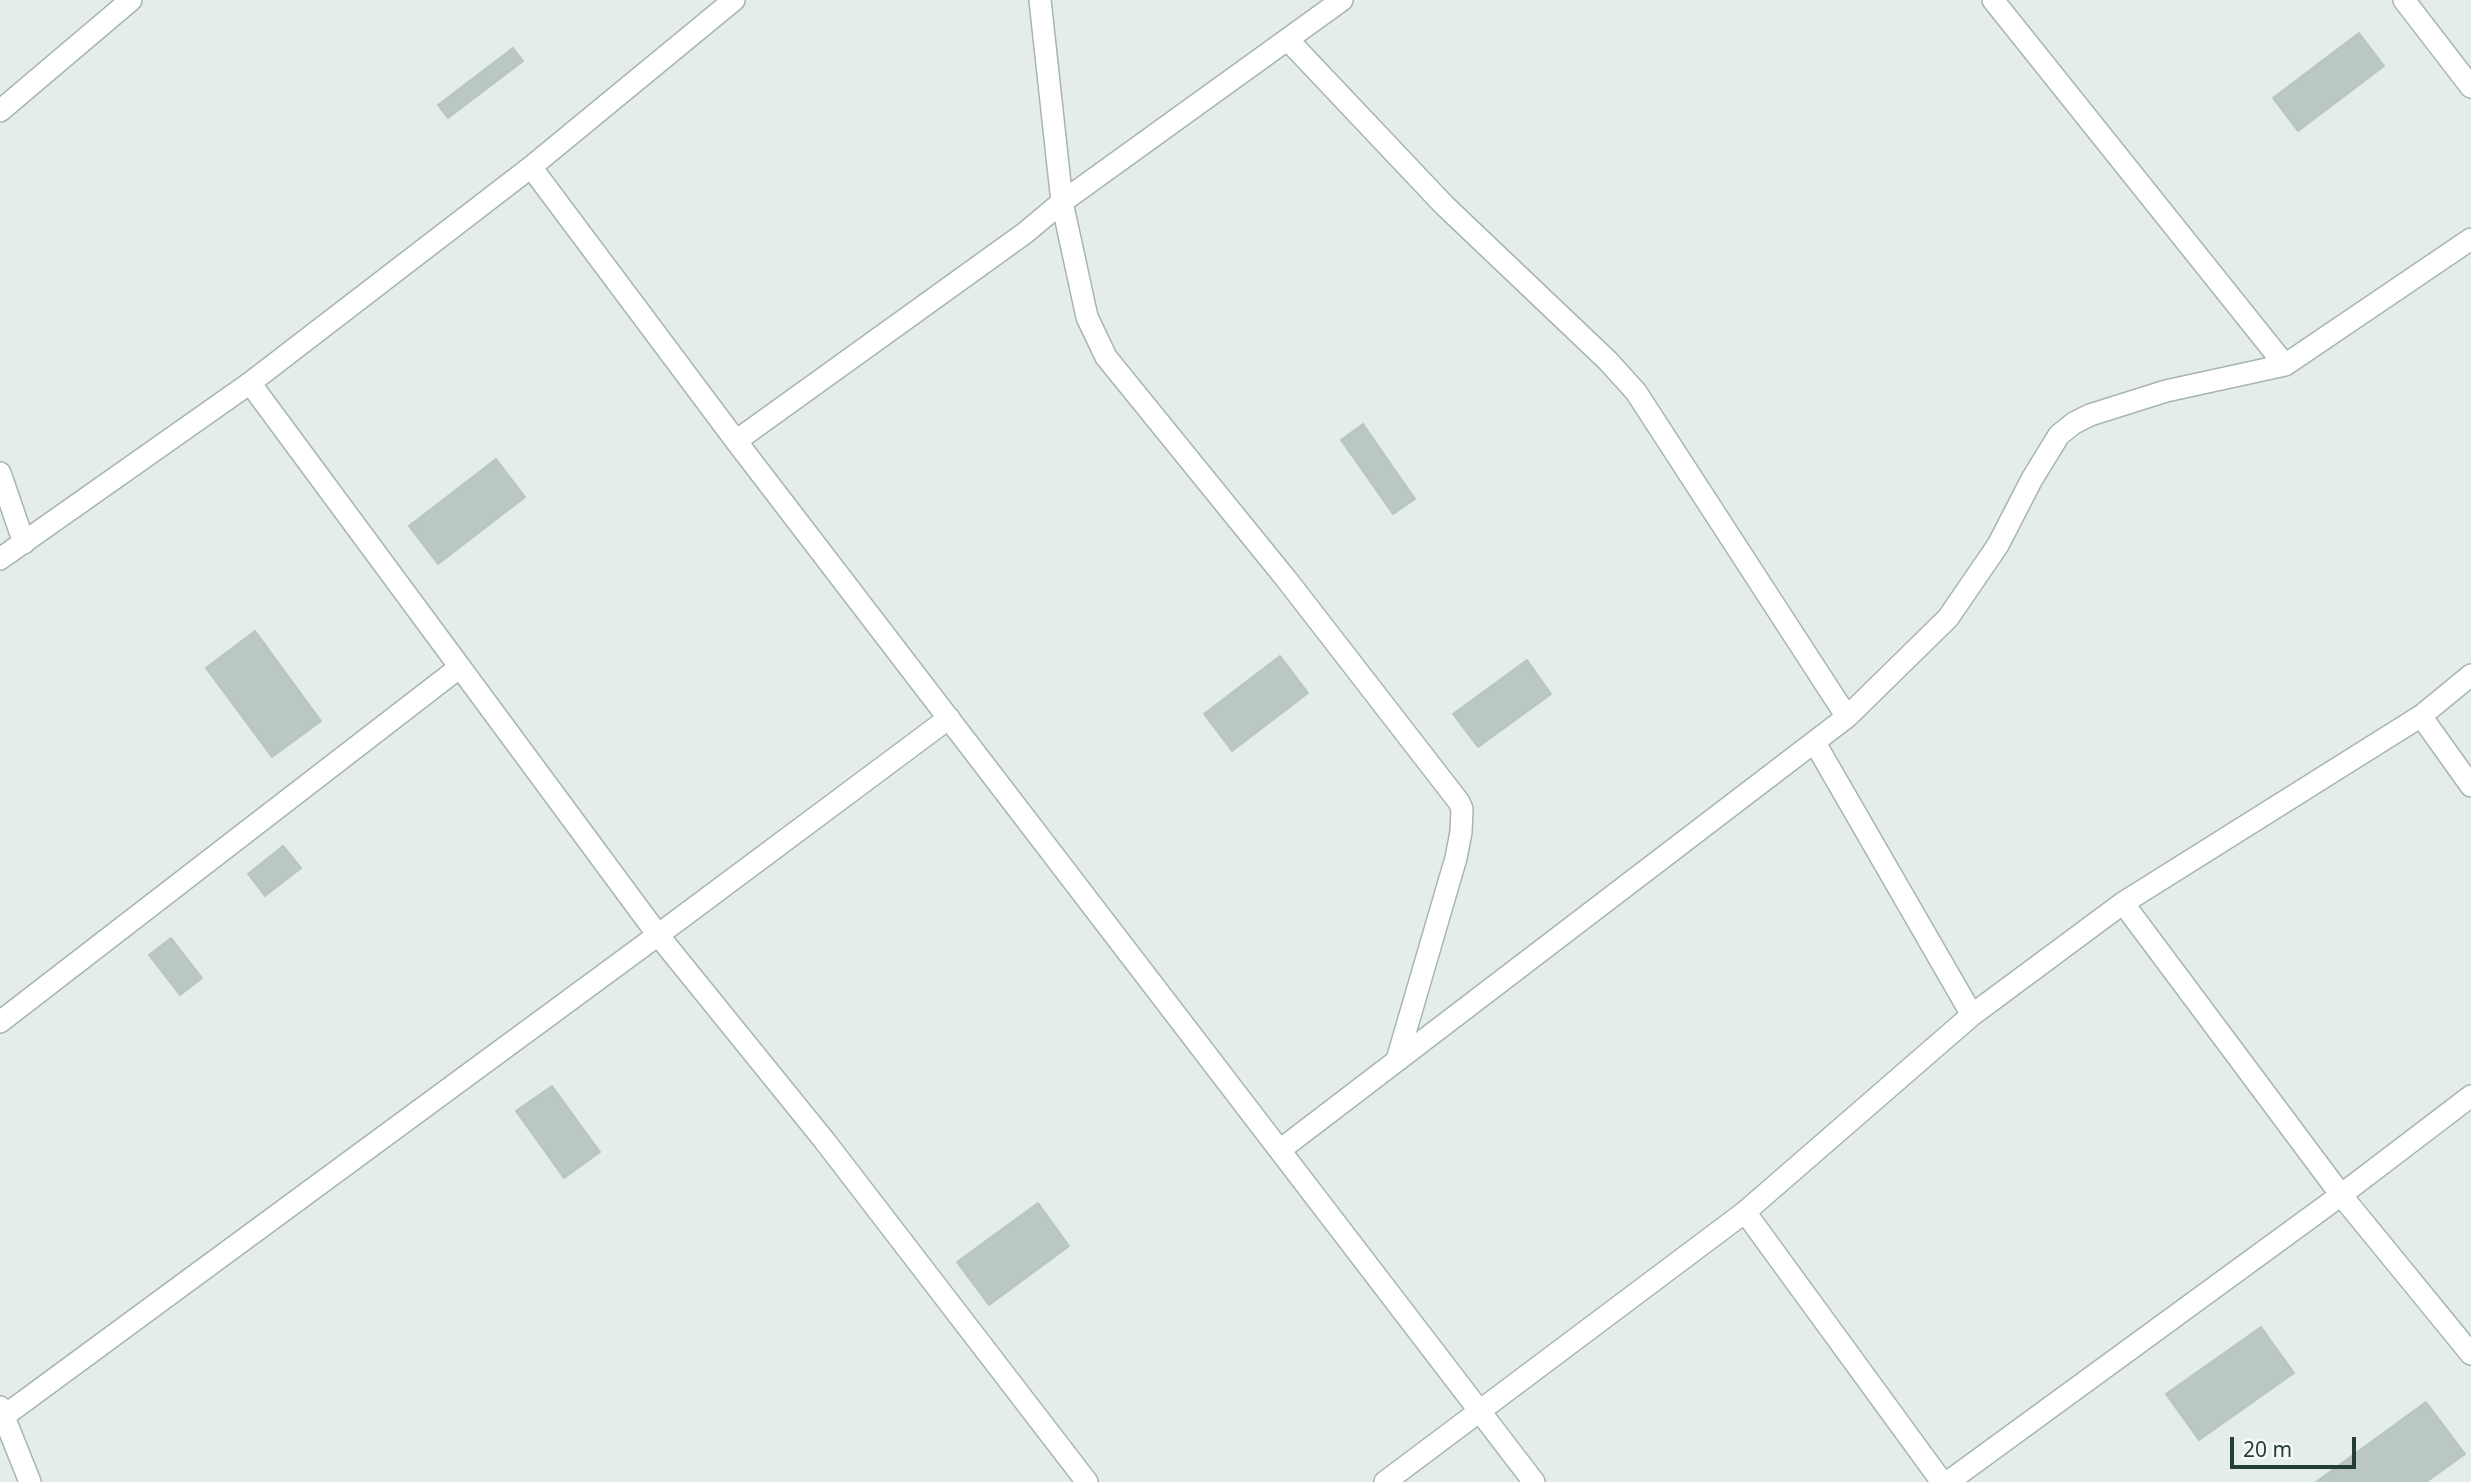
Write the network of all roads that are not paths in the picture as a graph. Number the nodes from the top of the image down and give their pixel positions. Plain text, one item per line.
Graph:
1 (131, 0) edge
2 (734, 0) edge
3 (1040, 0) edge
4 (1342, 0) edge
5 (1993, 0) edge
6 (2404, 0) edge
7 (1288, 40) junction
8 (2471, 87) edge
9 (0, 111) edge
10 (531, 167) junction
11 (1062, 202) junction
12 (2471, 239) edge
13 (2285, 365) junction
14 (250, 383) junction
15 (736, 441) junction
16 (0, 473) edge
17 (24, 542) junction
18 (0, 559) edge
19 (460, 667) junction
20 (2471, 676) edge
21 (2421, 716) junction
22 (1847, 717) junction
23 (949, 718) junction
24 (1815, 743) junction
25 (2471, 786) edge
26 (2123, 903) junction
27 (658, 935) junction
28 (1972, 1015) junction
29 (0, 1022) edge
30 (1398, 1060) junction
31 (2471, 1096) edge
32 (1280, 1150) junction
33 (2342, 1195) junction
34 (1745, 1212) junction
35 (2471, 1354) edge
36 (1480, 1411) junction
37 (2, 1412) edge
38 (30, 1482) edge
39 (1087, 1482) edge
40 (1385, 1482) edge
41 (1534, 1482) edge
42 (1942, 1482) edge
43 (1948, 1482) edge

1 - 9 street
2 - 10 street
3 - 11 street
4 - 7 street
5 - 13 street
6 - 8 street
7 - 11 street
7 - 22 street
10 - 14 street
10 - 15 street
11 - 15 street
11 - 30 street
12 - 13 street
13 - 22 street
14 - 17 street
14 - 19 street
15 - 23 street
16 - 17 street
17 - 18 street
19 - 27 street
19 - 29 street
20 - 21 street
21 - 25 street
21 - 26 street
22 - 24 street
23 - 27 street
23 - 32 street
24 - 28 street
24 - 30 street
26 - 28 street
26 - 33 street
27 - 37 street
27 - 39 street
28 - 34 street
30 - 32 street
31 - 33 street
32 - 36 street
33 - 35 street
33 - 43 street
34 - 36 street
34 - 42 street
36 - 40 street
36 - 41 street
37 - 38 street

